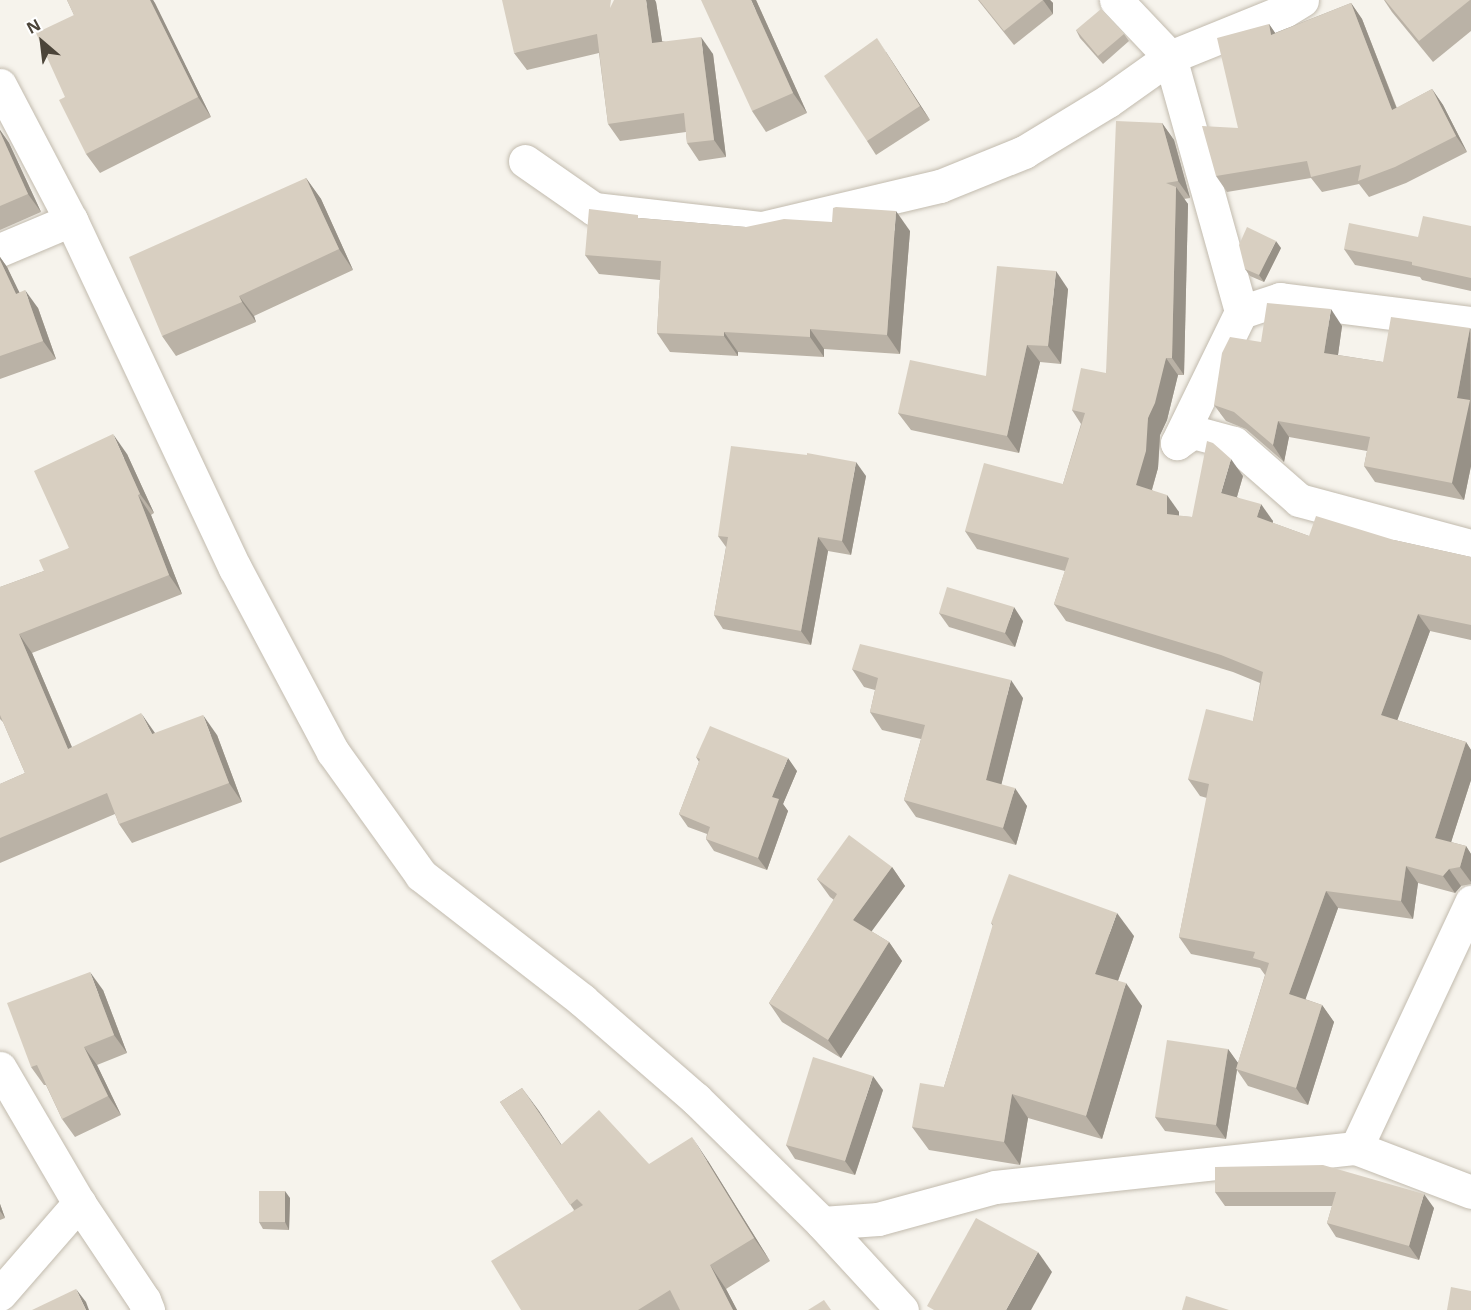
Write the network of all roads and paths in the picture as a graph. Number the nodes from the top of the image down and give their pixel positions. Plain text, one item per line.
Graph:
1 (1116, 0) edge
2 (1302, 0) edge
3 (1170, 57) junction
4 (0, 85) edge
5 (525, 161) dead end
6 (71, 220) junction
7 (0, 250) edge
8 (1241, 312) junction
9 (1471, 323) edge
10 (1471, 546) edge
11 (1471, 902) edge
12 (0, 1068) edge
13 (1356, 1148) junction
14 (1471, 1192) edge
15 (79, 1203) junction
16 (822, 1223) junction
17 (0, 1294) edge
18 (148, 1310) edge
19 (902, 1310) edge

1 - 3 street
2 - 3 street
3 - 5 street
3 - 8 street
4 - 6 street
6 - 7 street
6 - 16 street
8 - 9 street
8 - 10 street
11 - 13 street
12 - 15 street
13 - 14 street
13 - 16 street
15 - 17 street
15 - 18 street
16 - 19 street

